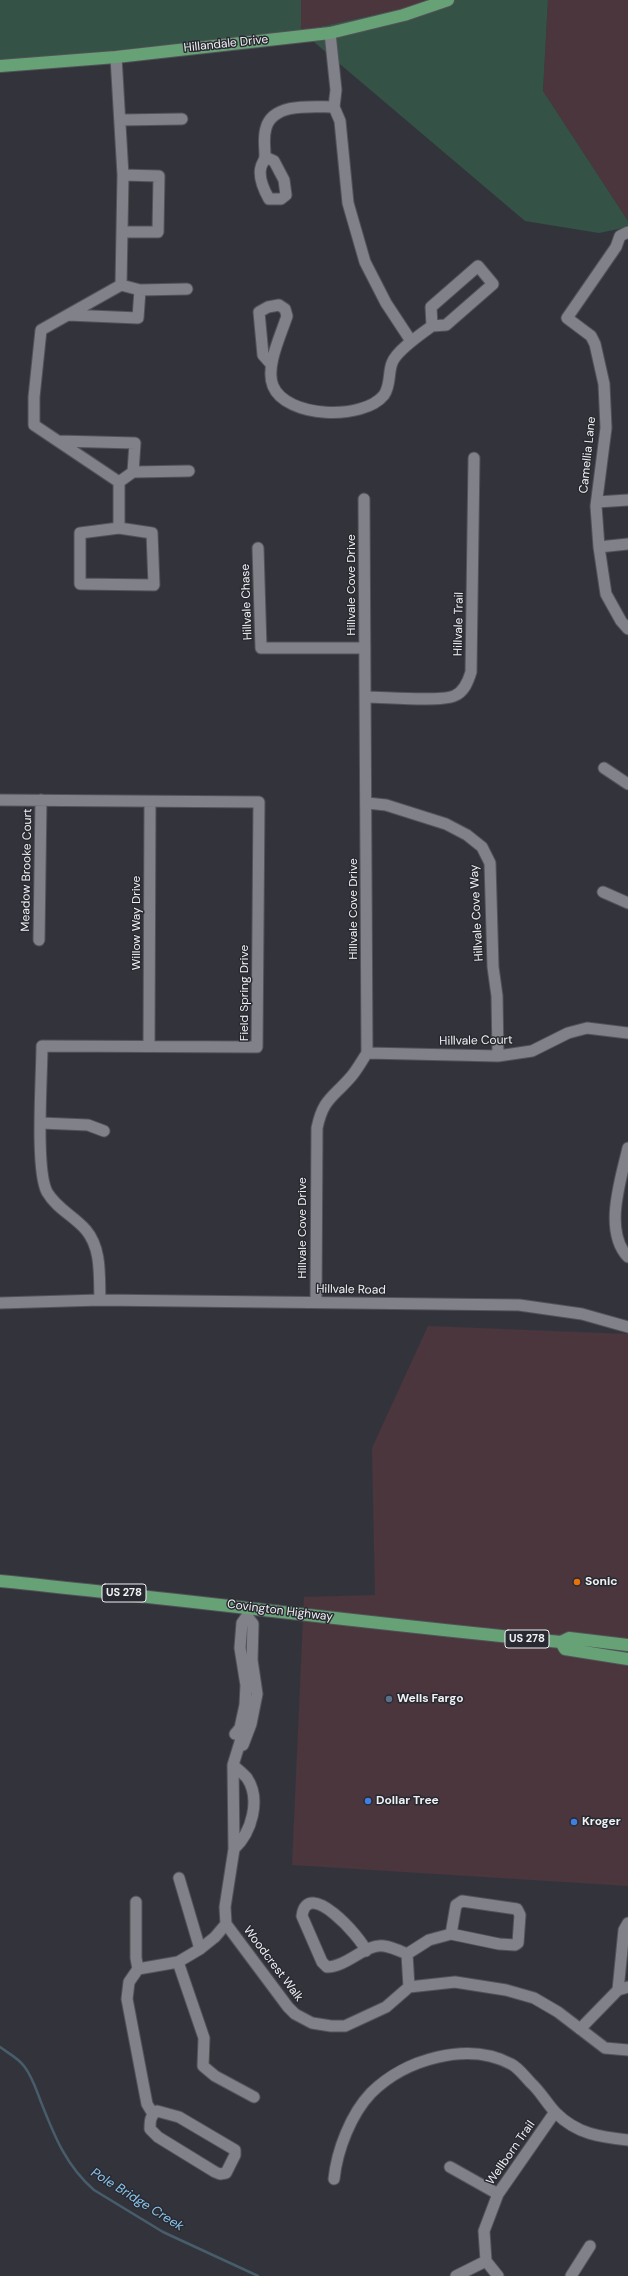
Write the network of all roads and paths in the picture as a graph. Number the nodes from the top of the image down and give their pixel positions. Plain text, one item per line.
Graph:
1 (448, 0) edge
2 (330, 33) junction
3 (116, 57) junction
4 (0, 66) edge
5 (334, 107) junction
6 (182, 119) dead end
7 (120, 120) junction
8 (266, 157) dead end
9 (123, 175) junction
10 (122, 232) junction
11 (628, 232) edge
12 (121, 285) junction
13 (187, 289) dead end
14 (140, 290) junction
15 (67, 315) junction
16 (432, 326) junction
17 (411, 342) junction
18 (271, 364) junction
19 (58, 441) junction
20 (474, 458) dead end
21 (189, 471) dead end
22 (133, 472) junction
23 (119, 482) junction
24 (364, 499) dead end
25 (628, 500) edge
26 (597, 502) junction
27 (119, 528) junction
28 (628, 544) edge
29 (599, 547) junction
30 (258, 548) dead end
31 (628, 629) edge
32 (365, 648) junction
33 (367, 697) junction
34 (604, 768) dead end
35 (628, 784) edge
36 (0, 800) edge
37 (41, 800) junction
38 (150, 802) junction
39 (367, 803) junction
40 (603, 892) dead end
41 (628, 903) edge
42 (39, 940) dead end
43 (628, 1033) edge
44 (149, 1045) junction
45 (367, 1053) junction
46 (498, 1056) junction
47 (41, 1123) junction
48 (104, 1131) dead end
49 (628, 1148) edge
50 (628, 1257) edge
51 (100, 1300) junction
52 (316, 1302) junction
53 (0, 1303) edge
54 (628, 1327) edge
55 (0, 1581) edge
56 (248, 1612) junction
57 (561, 1642) junction
58 (628, 1645) edge
59 (628, 1659) edge
60 (233, 1765) junction
61 (234, 1849) junction
62 (179, 1878) dead end
63 (136, 1902) dead end
64 (628, 1923) edge
65 (226, 1924) junction
66 (451, 1934) junction
67 (200, 1949) junction
68 (366, 1951) junction
69 (407, 1954) junction
70 (178, 1962) junction
71 (138, 1969) junction
72 (409, 1987) junction
73 (623, 1989) edge
74 (580, 2029) junction
75 (628, 2050) edge
76 (254, 2097) dead end
77 (555, 2112) junction
78 (153, 2114) junction
79 (628, 2140) edge
80 (450, 2167) dead end
81 (334, 2179) dead end
82 (498, 2194) junction
83 (590, 2246) dead end
84 (486, 2262) junction
85 (456, 2276) edge
86 (498, 2276) edge
87 (571, 2276) edge

1 - 2 main road, Hillandale Drive
2 - 3 main road, Hillandale Drive
2 - 5 street
3 - 4 main road, Hillandale Drive
3 - 7 street
5 - 8 street
5 - 17 street
6 - 7 street
7 - 9 street
9 - 10 street
9 - 10 street
10 - 12 street
11 - 26 street, Camellia Lane
12 - 14 street
12 - 15 street
13 - 14 street
14 - 15 street
15 - 19 street
16 - 16 street
16 - 17 street
17 - 18 street
18 - 18 street
19 - 22 street
19 - 23 street
20 - 33 street, Hillvale Trail
21 - 22 street
22 - 23 street
23 - 27 street
24 - 32 street, Hillvale Cove Drive
25 - 26 street
26 - 29 street, Camellia Lane
27 - 27 street
28 - 29 street
29 - 31 street, Camellia Lane
30 - 32 street, Hillvale Chase
32 - 33 street, Hillvale Cove Drive
33 - 39 street, Hillvale Cove Drive
34 - 35 street
36 - 37 street, Field Spring Drive
37 - 38 street, Field Spring Drive
37 - 42 street, Meadow Brooke Court
38 - 44 street, Willow Way Drive
38 - 44 street, Field Spring Drive
39 - 45 street, Hillvale Cove Drive
39 - 46 street, Hillvale Cove Way
40 - 41 street
43 - 46 street, Hillvale Court
44 - 47 street, Field Spring Drive
45 - 46 street, Hillvale Court
45 - 52 street, Hillvale Cove Drive
47 - 48 street
47 - 51 street, Field Spring Drive
49 - 50 street
51 - 52 street, Hillvale Road
51 - 53 street, Hillvale Road
52 - 54 street, Hillvale Road
55 - 56 main road, Covington Highway / US 278
56 - 57 main road, Covington Highway / US 278
56 - 60 street, Woodcrest Walk
57 - 58 main road, Covington Highway / US 278
57 - 59 main road, Covington Highway / US 278
60 - 61 street, Woodcrest Walk
60 - 61 street, Woodcrest Walk
61 - 65 street, Woodcrest Walk
62 - 67 street
63 - 71 street
64 - 73 street
65 - 67 street, Woodcrest Walk
65 - 72 street, Woodcrest Walk
66 - 66 street
66 - 69 street
67 - 70 street, Woodcrest Walk
68 - 68 street
68 - 69 street
69 - 72 street
70 - 71 street, Woodcrest Walk
70 - 76 street
71 - 78 street
72 - 74 street
73 - 74 street
74 - 75 street
77 - 79 street
77 - 81 street
77 - 82 street, Wellborn Trail
78 - 78 street
80 - 82 street
82 - 84 street, Wellborn Trail
83 - 87 street
84 - 85 street
84 - 86 street

